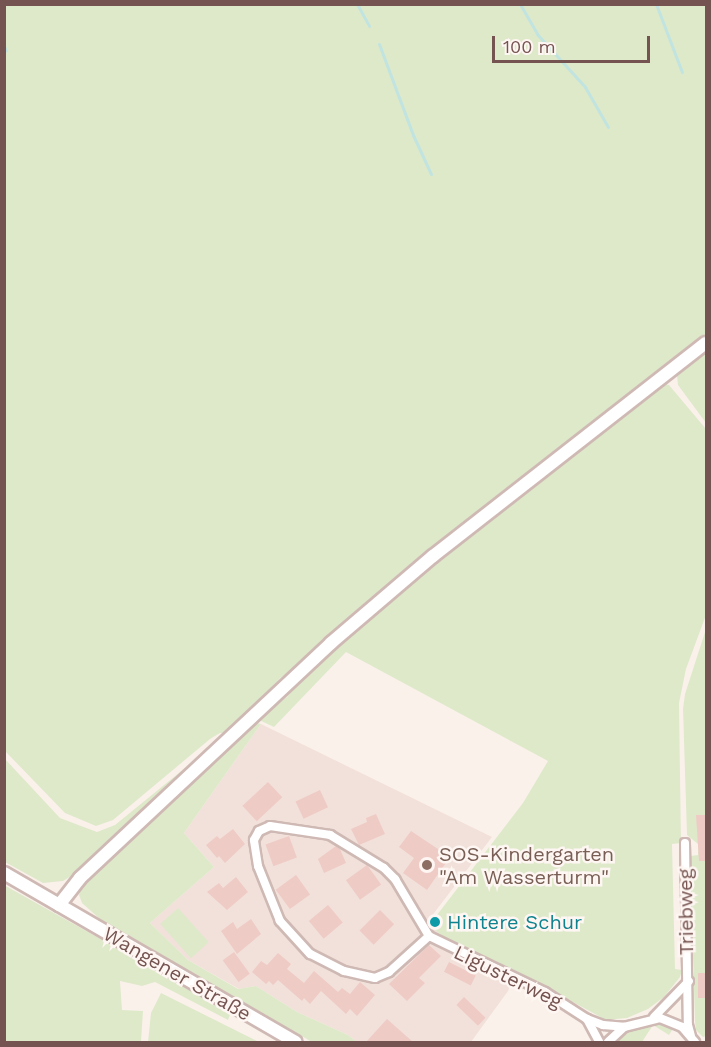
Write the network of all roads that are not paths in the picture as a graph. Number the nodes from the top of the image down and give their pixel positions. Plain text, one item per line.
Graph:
1 (706, 343) edge
2 (685, 843) dead end
3 (4, 873) edge
4 (59, 905) junction
5 (429, 936) junction
6 (689, 981) junction
7 (652, 1018) junction
8 (587, 1019) junction
9 (624, 1027) junction
10 (693, 1039) edge
11 (295, 1042) edge
12 (598, 1042) edge
13 (608, 1042) edge

1 - 4 main road
2 - 6 street, Triebweg
3 - 4 main road, Wangener Straße
4 - 11 main road, Wangener Straße
5 - 5 street
5 - 8 street, Ligusterweg
6 - 7 street, Triebweg
6 - 10 street, Triebweg
7 - 9 street
7 - 10 street
8 - 9 street, Ligusterweg
8 - 12 street
9 - 13 street

